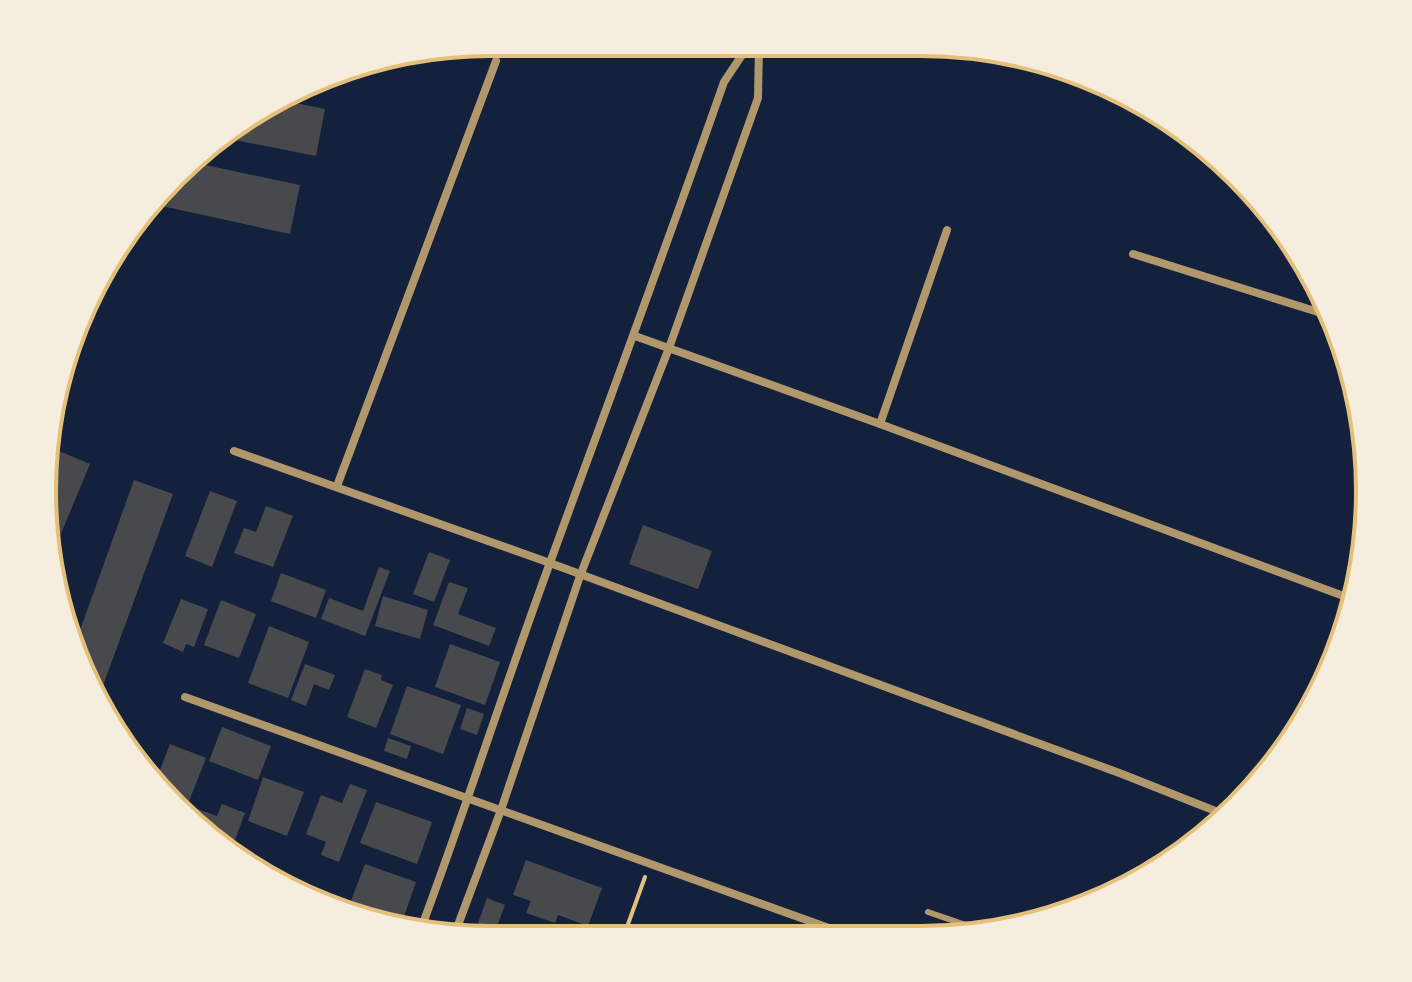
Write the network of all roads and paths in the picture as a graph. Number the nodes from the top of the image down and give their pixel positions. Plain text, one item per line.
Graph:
1 (741, 56) edge
2 (759, 56) edge
3 (496, 61) dead end
4 (947, 230) dead end
5 (1133, 254) dead end
6 (1317, 312) edge
7 (635, 336) junction
8 (669, 348) junction
9 (880, 424) junction
10 (234, 451) dead end
11 (337, 486) junction
12 (550, 563) junction
13 (580, 576) junction
14 (1343, 596) edge
15 (185, 697) dead end
16 (469, 799) junction
17 (501, 810) junction
18 (1216, 811) edge
19 (650, 864) junction
20 (928, 912) dead end
21 (424, 921) edge
22 (962, 924) edge
23 (458, 925) edge
24 (627, 926) edge
25 (823, 926) edge

1 - 7 street
2 - 8 street
3 - 11 street
4 - 9 street
5 - 6 street
7 - 8 street
7 - 12 street
8 - 9 street
8 - 13 street
9 - 14 street
10 - 11 street
11 - 12 street
12 - 13 street
12 - 16 street
13 - 17 street
13 - 18 street
15 - 16 street
16 - 17 street
16 - 21 street
17 - 19 street
17 - 23 street
19 - 24 path
19 - 25 street
20 - 22 lane

